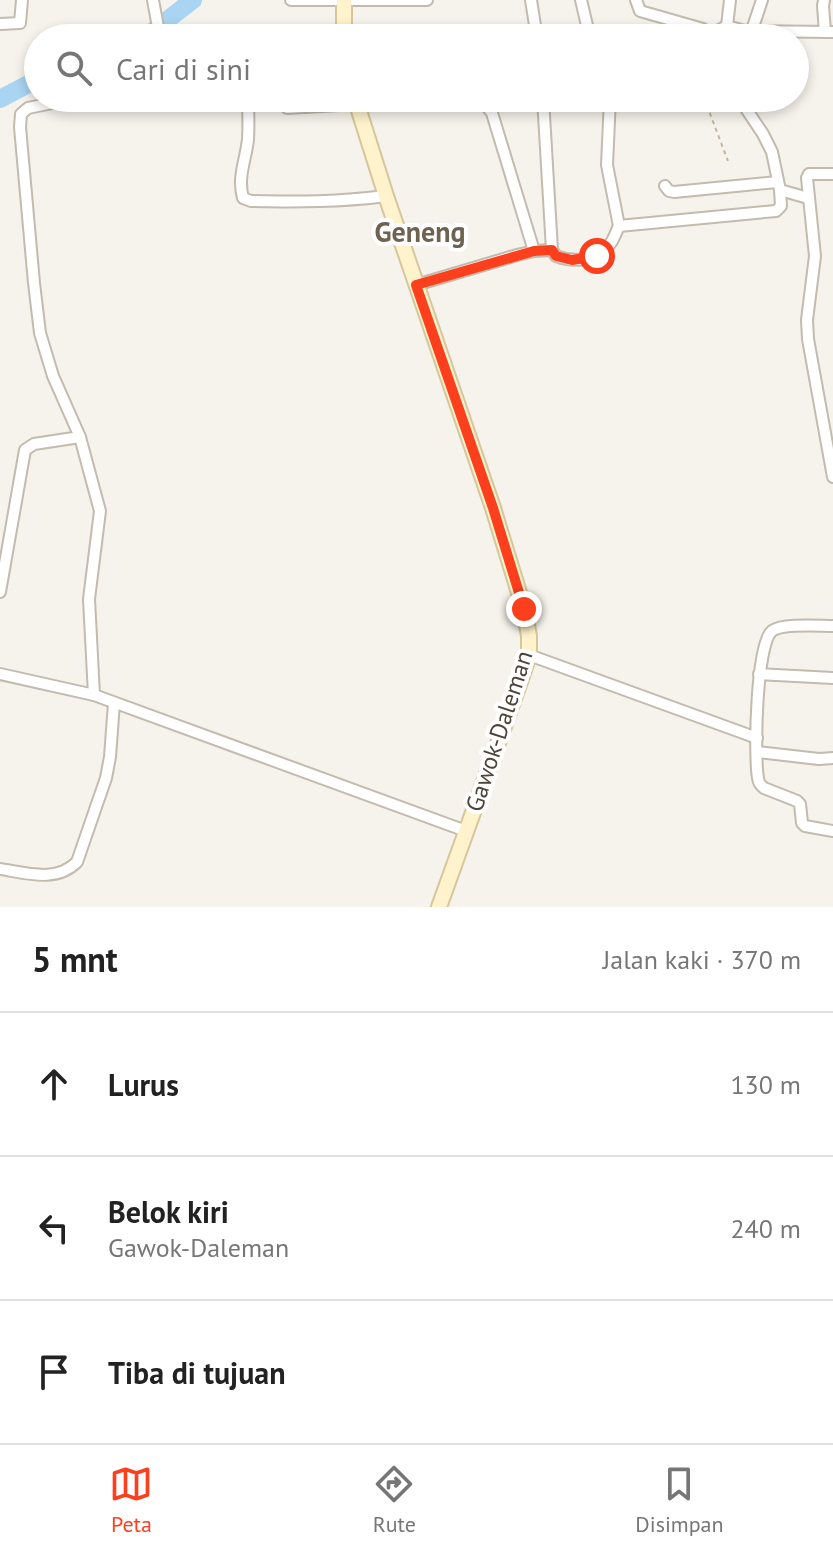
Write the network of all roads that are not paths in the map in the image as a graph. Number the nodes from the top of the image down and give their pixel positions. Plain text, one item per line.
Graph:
1 (22, 0) edge
2 (153, 0) edge
3 (291, 0) edge
4 (426, 0) edge
5 (531, 0) edge
6 (581, 0) edge
7 (636, 0) edge
8 (730, 0) edge
9 (762, 0) edge
10 (824, 0) edge
11 (344, 1) edge
12 (0, 24) edge
13 (157, 24) edge
14 (344, 24) edge
15 (534, 24) edge
16 (587, 24) edge
17 (686, 24) edge
18 (727, 24) edge
19 (749, 24) edge
20 (809, 32) edge
21 (829, 32) edge
22 (24, 111) edge
23 (248, 112) edge
24 (359, 112) edge
25 (491, 112) edge
26 (544, 112) edge
27 (609, 112) edge
28 (748, 112) edge
29 (833, 174) edge
30 (665, 186) dead end
31 (779, 186) junction
32 (386, 196) junction
33 (804, 197) junction
34 (619, 226) junction
35 (552, 250) junction
36 (534, 251) junction
37 (416, 285) junction
38 (80, 437) junction
39 (833, 477) edge
40 (0, 592) edge
41 (833, 626) edge
42 (529, 655) junction
43 (0, 674) edge
44 (759, 674) junction
45 (833, 678) edge
46 (94, 695) junction
47 (114, 703) junction
48 (755, 737) junction
49 (757, 752) junction
50 (833, 758) edge
51 (466, 831) junction
52 (833, 831) edge
53 (0, 869) edge
54 (439, 907) edge

1 - 12 street
2 - 13 street
3 - 11 street
4 - 11 street
5 - 15 street
6 - 16 street
7 - 17 street
8 - 18 street
9 - 19 street
10 - 21 street
11 - 14 street
20 - 21 street
22 - 38 street
23 - 32 street
24 - 32 street, Gawok-Daleman
25 - 36 street
26 - 35 street
27 - 34 street
28 - 31 street
29 - 33 street
30 - 31 street
31 - 33 street
31 - 34 street
32 - 37 street, Gawok-Daleman
33 - 39 street
34 - 35 street
35 - 36 street
36 - 37 street
37 - 42 street, Gawok-Daleman
38 - 40 street
38 - 46 street
41 - 44 street
42 - 48 street
42 - 51 street, Gawok-Daleman
43 - 46 street
44 - 45 street
44 - 48 street
46 - 47 street
47 - 51 street
47 - 53 street
48 - 49 street
49 - 50 street
49 - 52 street
51 - 54 street, Gawok-Daleman

